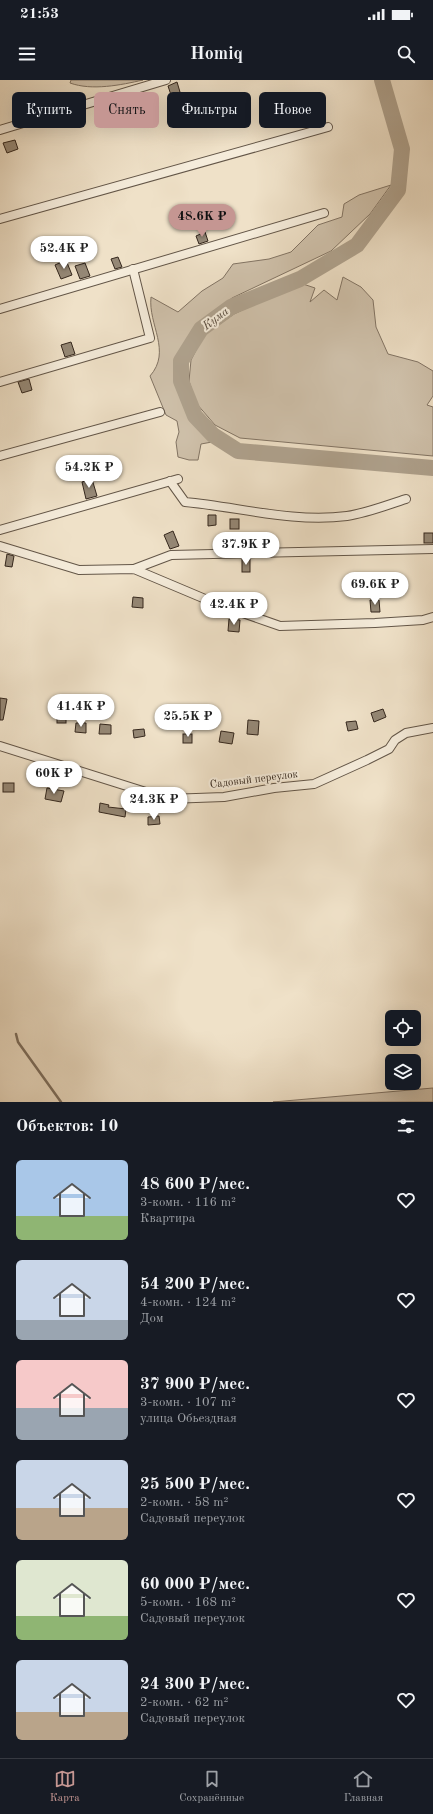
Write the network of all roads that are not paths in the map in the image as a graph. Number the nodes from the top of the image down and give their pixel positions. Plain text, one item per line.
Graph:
1 (166, 80) edge
2 (328, 127) dead end
3 (0, 130) edge
4 (324, 213) dead end
5 (0, 219) edge
6 (133, 269) junction
7 (0, 309) edge
8 (0, 382) edge
9 (160, 412) dead end
10 (0, 456) edge
11 (178, 479) dead end
12 (170, 481) junction
13 (406, 499) dead end
14 (0, 530) edge
15 (0, 546) edge
16 (433, 549) edge
17 (134, 569) junction
18 (433, 617) edge
19 (433, 728) edge
20 (0, 746) edge

1 - 3 street
2 - 5 street
4 - 6 street
6 - 7 street
6 - 8 street
9 - 10 street
11 - 12 street
12 - 13 street
12 - 14 street
15 - 17 street
16 - 17 street
17 - 18 street
19 - 20 street, Садовый переулок

